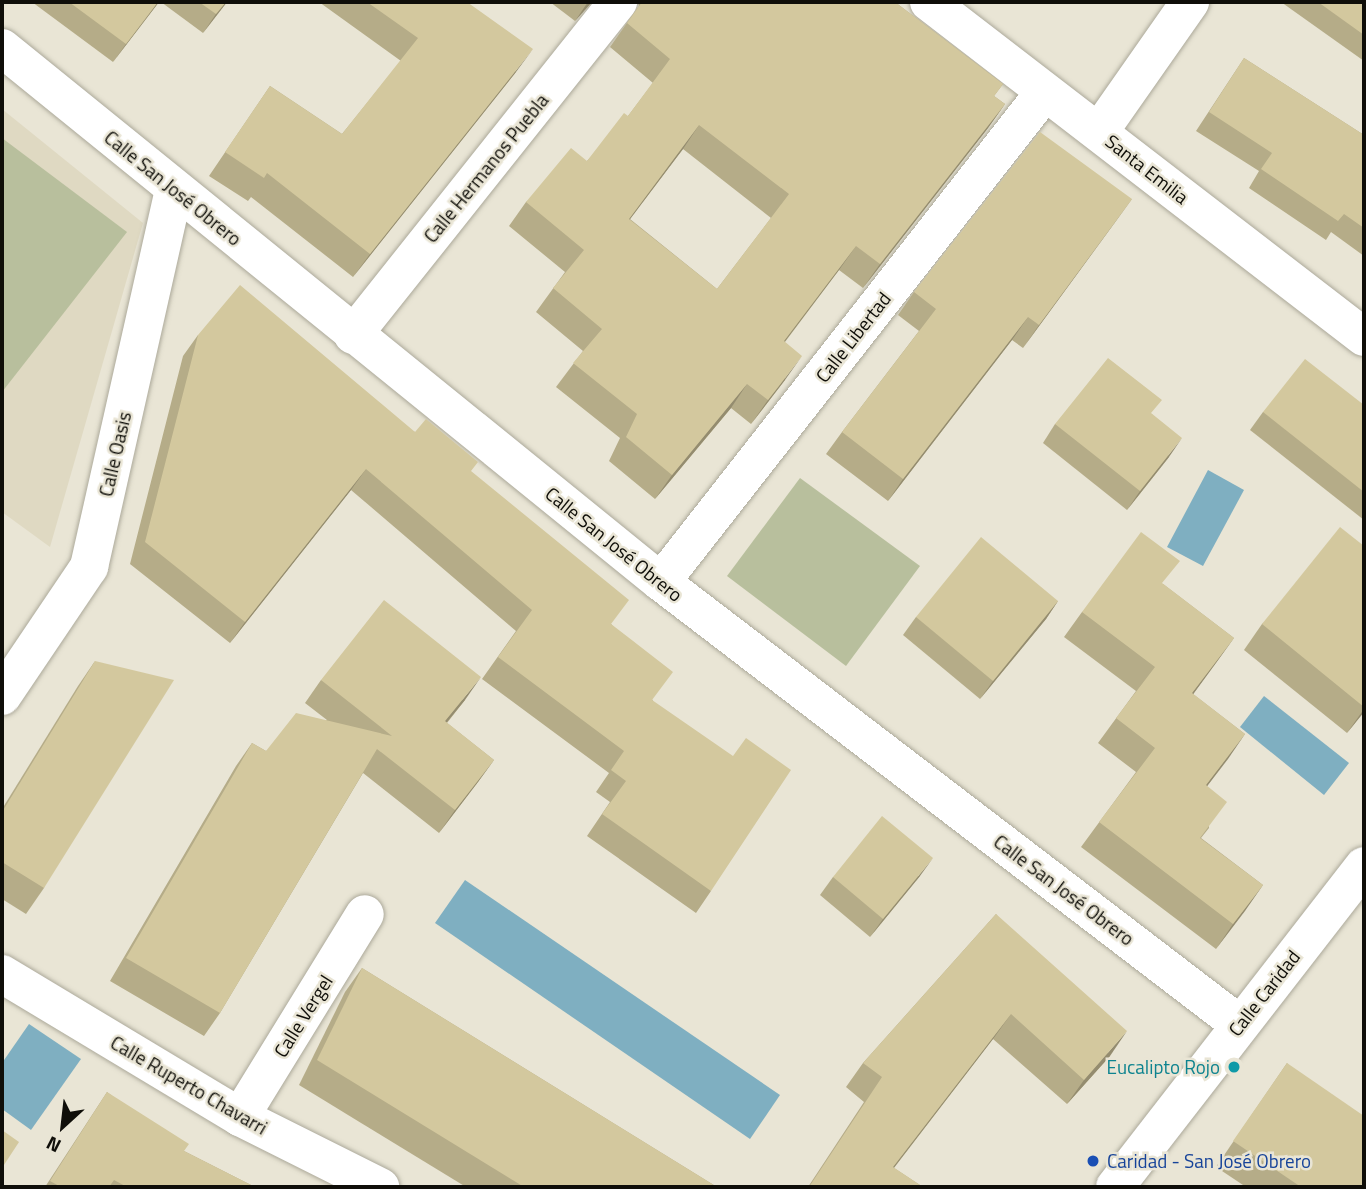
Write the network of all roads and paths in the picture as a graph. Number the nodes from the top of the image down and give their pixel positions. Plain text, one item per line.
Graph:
1 (618, 2) edge
2 (929, 2) edge
3 (1190, 2) edge
4 (2, 48) edge
5 (1044, 93) junction
6 (1099, 132) junction
7 (174, 189) junction
8 (353, 335) junction
9 (1364, 337) edge
10 (661, 582) junction
11 (2, 696) edge
12 (1364, 866) edge
13 (365, 914) dead end
14 (2, 974) edge
15 (1239, 1024) junction
16 (240, 1117) junction
17 (380, 1187) edge
18 (1115, 1187) edge

1 - 8 street, Calle Hermanos Puebla
2 - 5 street, Santa Emilia
3 - 6 street
4 - 7 street, Calle San José Obrero
5 - 6 street, Santa Emilia
5 - 10 street, Calle Libertad
6 - 9 street, Santa Emilia
7 - 8 street, Calle San José Obrero
7 - 11 street, Calle Oasis
8 - 10 street, Calle San José Obrero
10 - 15 street, Calle San José Obrero
12 - 15 street, Calle Caridad
13 - 16 street, Calle Vergel
14 - 16 street, Calle Ruperto Chavarri
15 - 18 street, Calle Caridad
16 - 17 street, Calle Ruperto Chavarri

